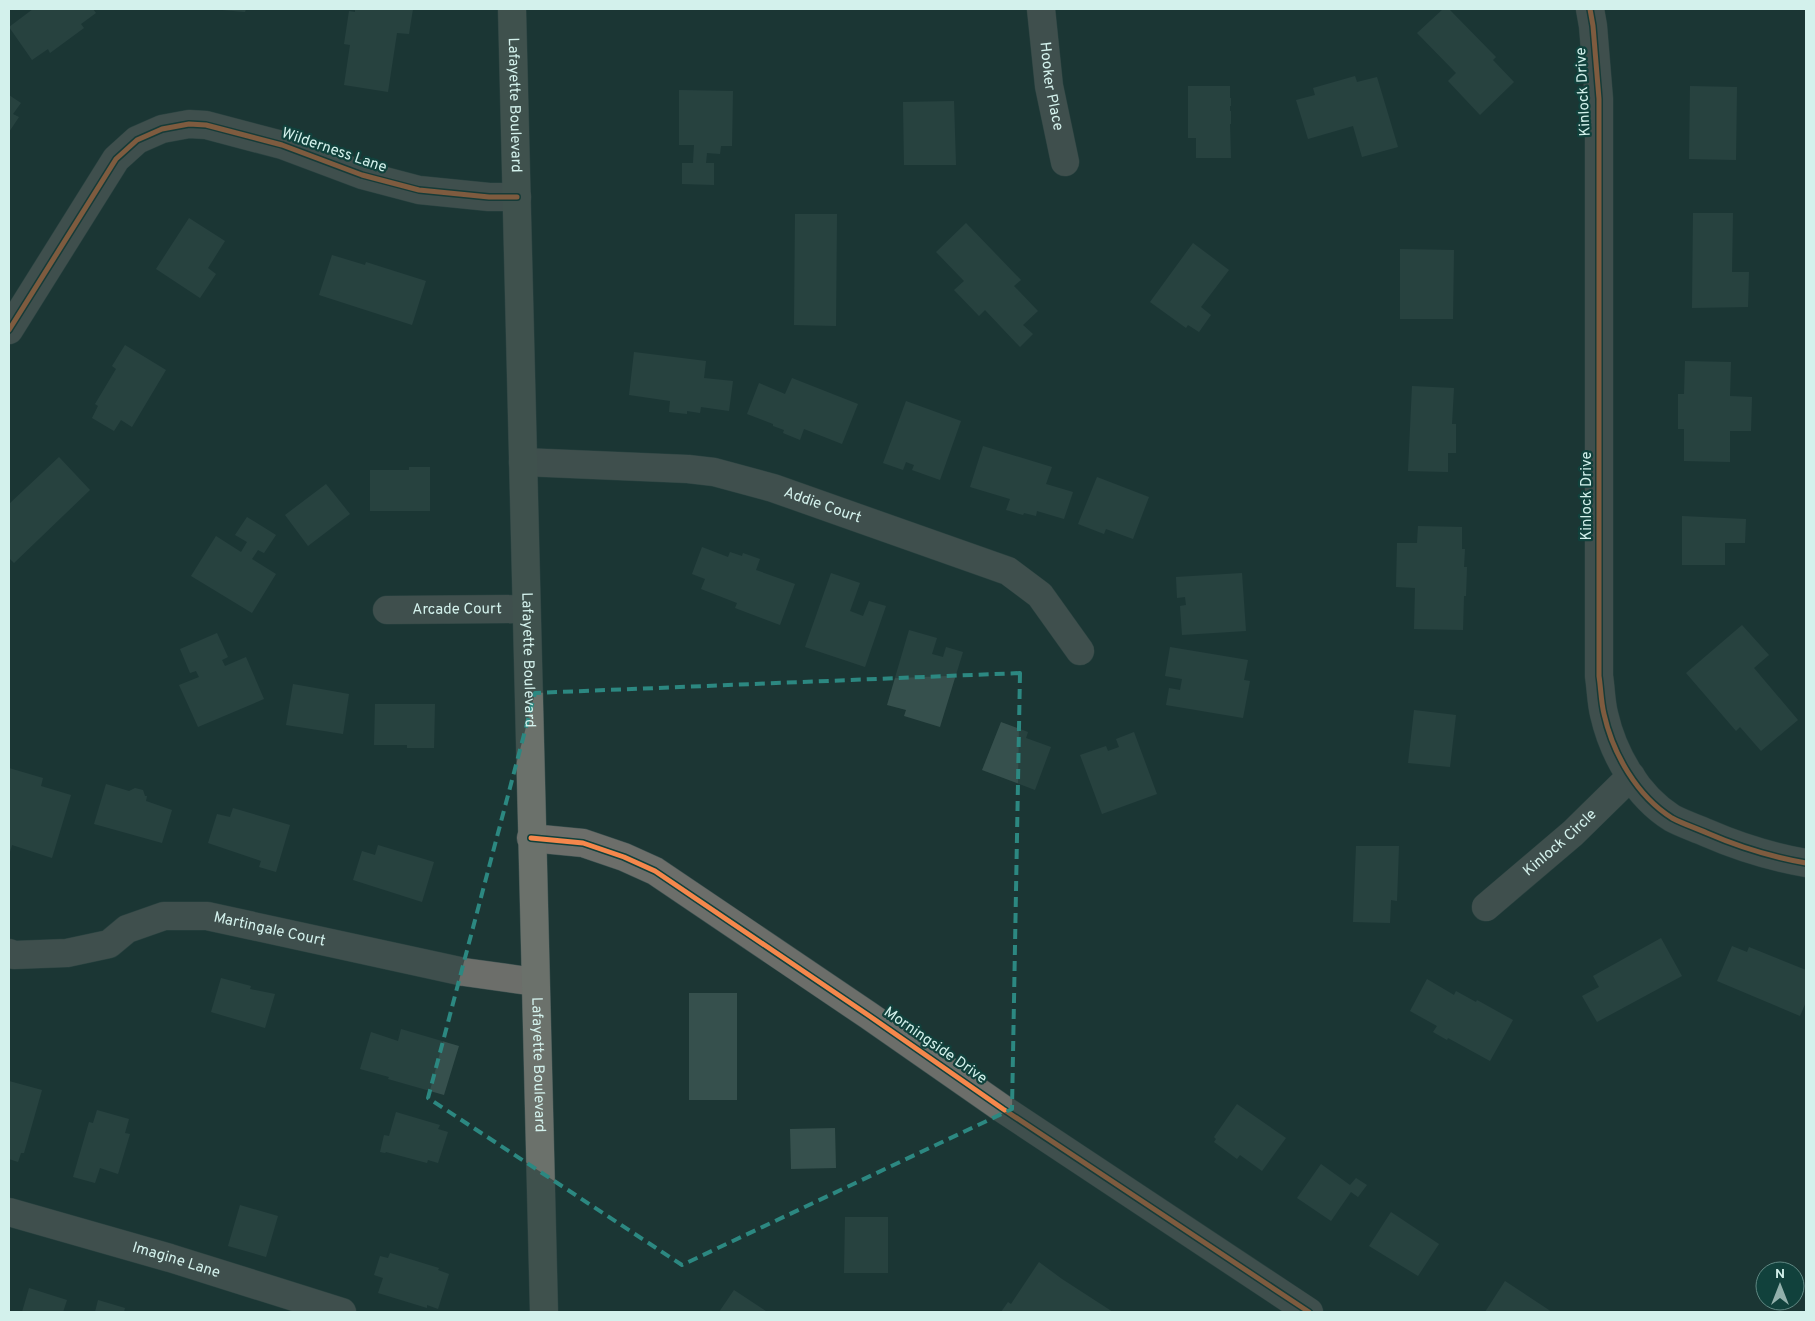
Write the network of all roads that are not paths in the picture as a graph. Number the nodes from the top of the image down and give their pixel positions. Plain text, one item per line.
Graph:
1 (512, 9) edge
2 (1041, 9) edge
3 (1590, 9) edge
4 (1065, 162) dead end
5 (517, 197) junction
6 (9, 330) edge
7 (523, 462) junction
8 (526, 609) junction
9 (387, 610) dead end
10 (1080, 651) dead end
11 (1631, 776) junction
12 (531, 838) junction
13 (1806, 863) edge
14 (1486, 907) dead end
15 (9, 953) edge
16 (535, 982) junction
17 (9, 1212) edge
18 (342, 1312) edge
19 (544, 1312) edge
20 (1309, 1312) edge

1 - 5 main road, Lafayette Boulevard
2 - 4 street, Hooker Place
3 - 11 street, Kinlock Drive
5 - 6 street, Wilderness Lane
5 - 7 main road, Lafayette Boulevard
7 - 8 main road, Lafayette Boulevard
7 - 10 street, Addie Court
8 - 9 street, Arcade Court
8 - 12 main road, Lafayette Boulevard
11 - 13 street, Kinlock Drive
11 - 14 street, Kinlock Circle
12 - 16 main road, Lafayette Boulevard
12 - 20 street, Morningside Drive
15 - 16 street, Martingale Court
16 - 19 main road, Lafayette Boulevard
17 - 18 street, Imagine Lane

